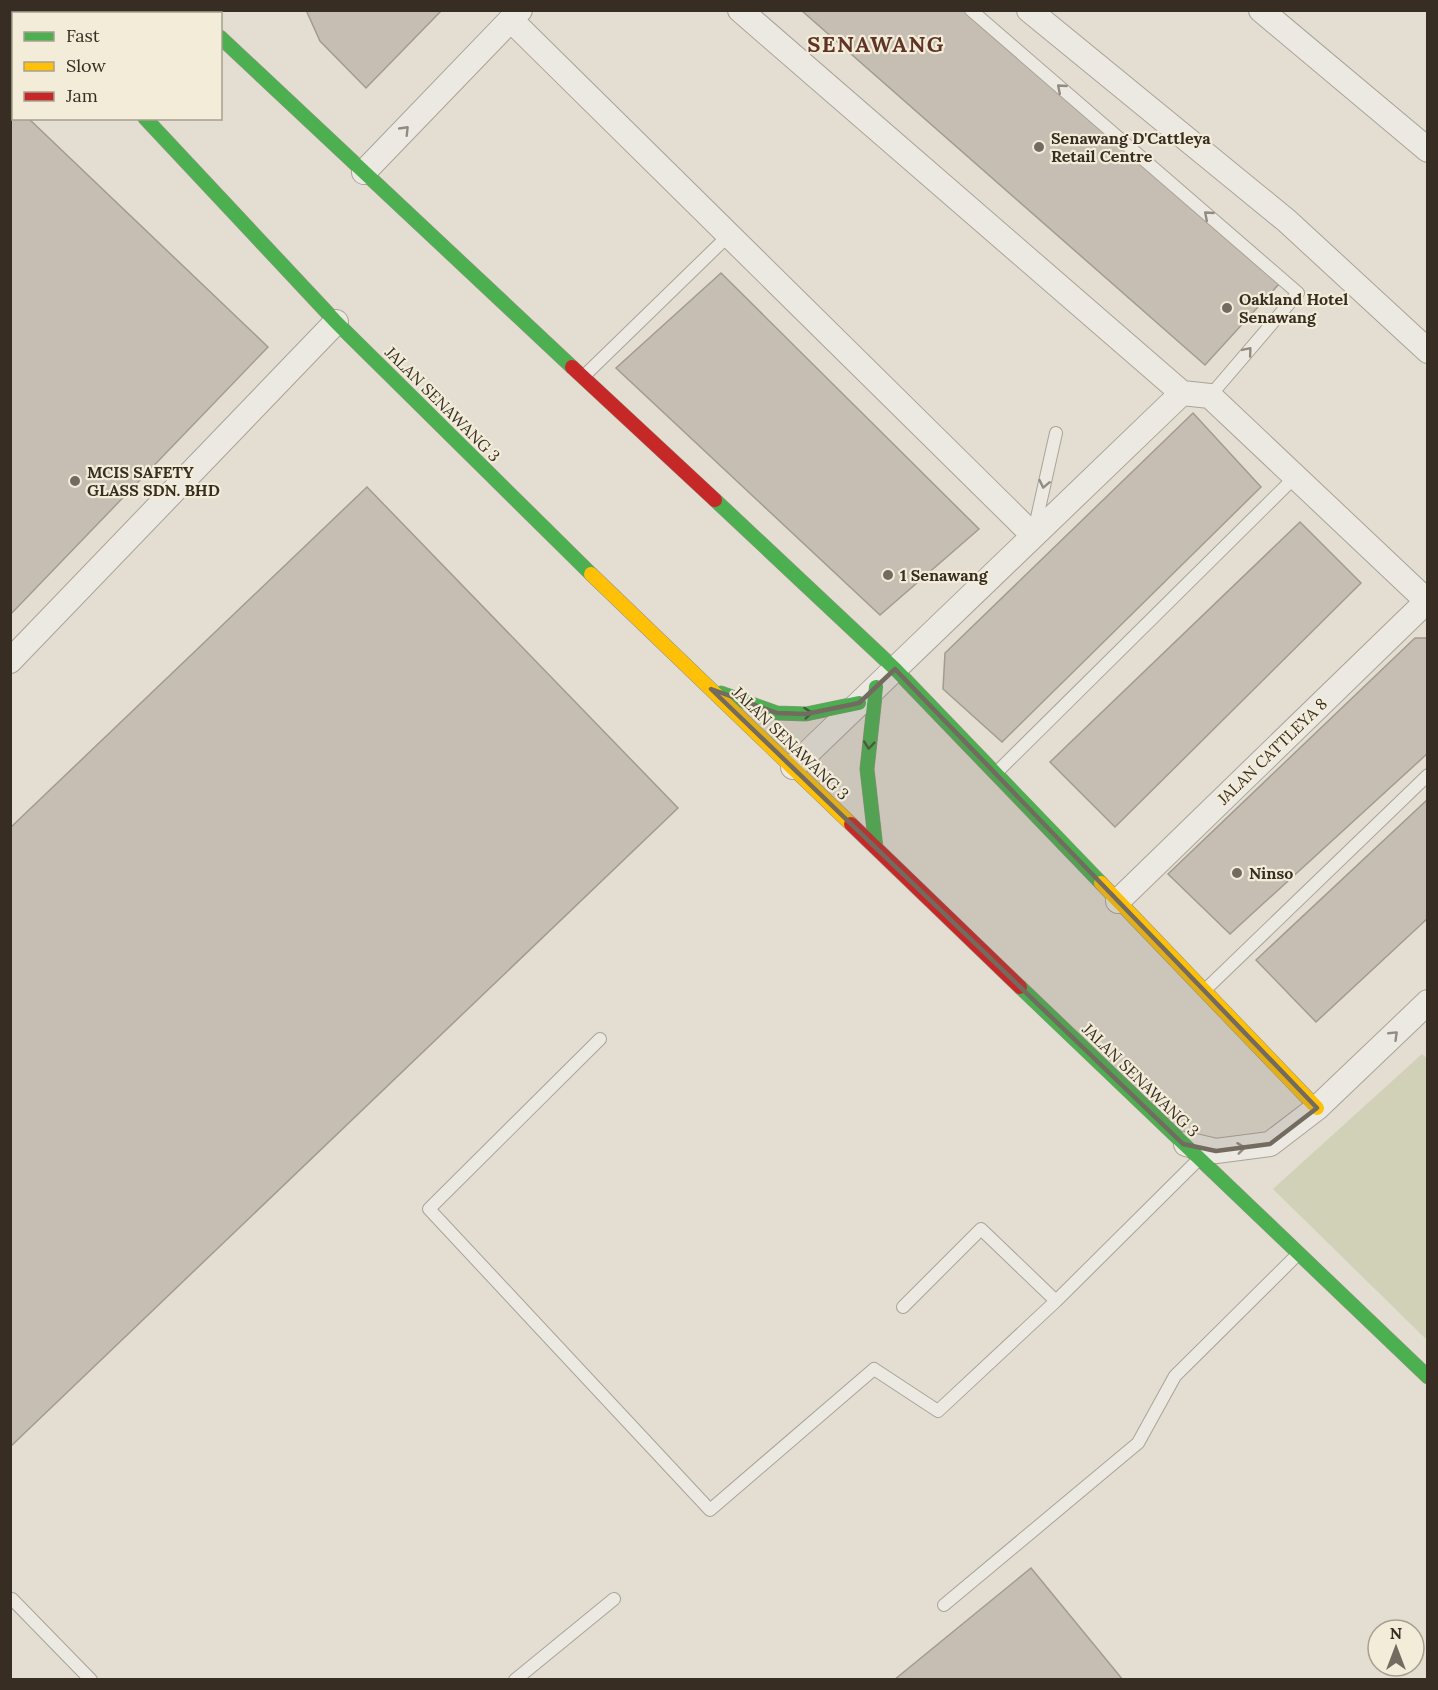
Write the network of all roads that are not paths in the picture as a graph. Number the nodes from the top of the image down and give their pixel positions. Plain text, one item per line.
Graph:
1 (740, 10) edge
2 (971, 10) edge
3 (1029, 10) edge
4 (1261, 10) edge
5 (515, 15) edge
6 (222, 39) edge
7 (147, 120) edge
8 (1428, 150) edge
9 (364, 172) junction
10 (729, 235) junction
11 (336, 322) junction
12 (1428, 351) edge
13 (583, 377) junction
14 (1182, 393) junction
15 (1210, 396) junction
16 (1056, 432) dead end
17 (1295, 477) junction
18 (1033, 535) junction
19 (1427, 602) edge
20 (10, 661) edge
21 (895, 669) junction
22 (711, 689) junction
23 (868, 695) junction
24 (793, 767) junction
25 (995, 773) junction
26 (1428, 775) edge
27 (876, 848) junction
28 (1118, 901) junction
29 (1204, 991) junction
30 (1428, 1002) edge
31 (600, 1039) dead end
32 (1317, 1108) junction
33 (1191, 1151) junction
34 (1299, 1254) junction
35 (1056, 1301) junction
36 (903, 1307) dead end
37 (1428, 1377) edge
38 (12, 1599) edge
39 (614, 1599) dead end
40 (944, 1605) dead end
41 (91, 1680) edge
42 (515, 1680) edge

1 - 14 street
15 -> 2 lane
3 - 12 street
4 - 8 street
9 -> 5 street
5 - 10 street
6 - 9 street
7 - 11 street, JALAN SENAWANG 3
9 - 13 street
10 - 13 lane
10 - 18 street
11 - 20 street
11 - 22 street, JALAN SENAWANG 3
13 - 21 street
14 - 15 street
14 - 18 street
15 - 17 street
16 -> 18 lane
17 - 19 street
17 - 25 lane
18 - 21 street
19 - 28 street, JALAN CATTLEYA 8
21 - 23 street
21 - 25 street
22 -> 23 street
22 - 24 street, JALAN SENAWANG 3
23 - 24 street
23 -> 27 street
24 - 27 street, JALAN SENAWANG 3
25 - 28 street
26 - 29 lane
27 - 33 street, JALAN SENAWANG 3
28 - 29 street
29 - 32 street
32 -> 30 street
31 - 35 lane
33 -> 32 street
33 - 34 street, JALAN SENAWANG 3
33 - 35 lane
34 - 37 street, JALAN SENAWANG 3
34 - 40 lane
35 - 36 lane
38 - 41 lane
39 - 42 lane

